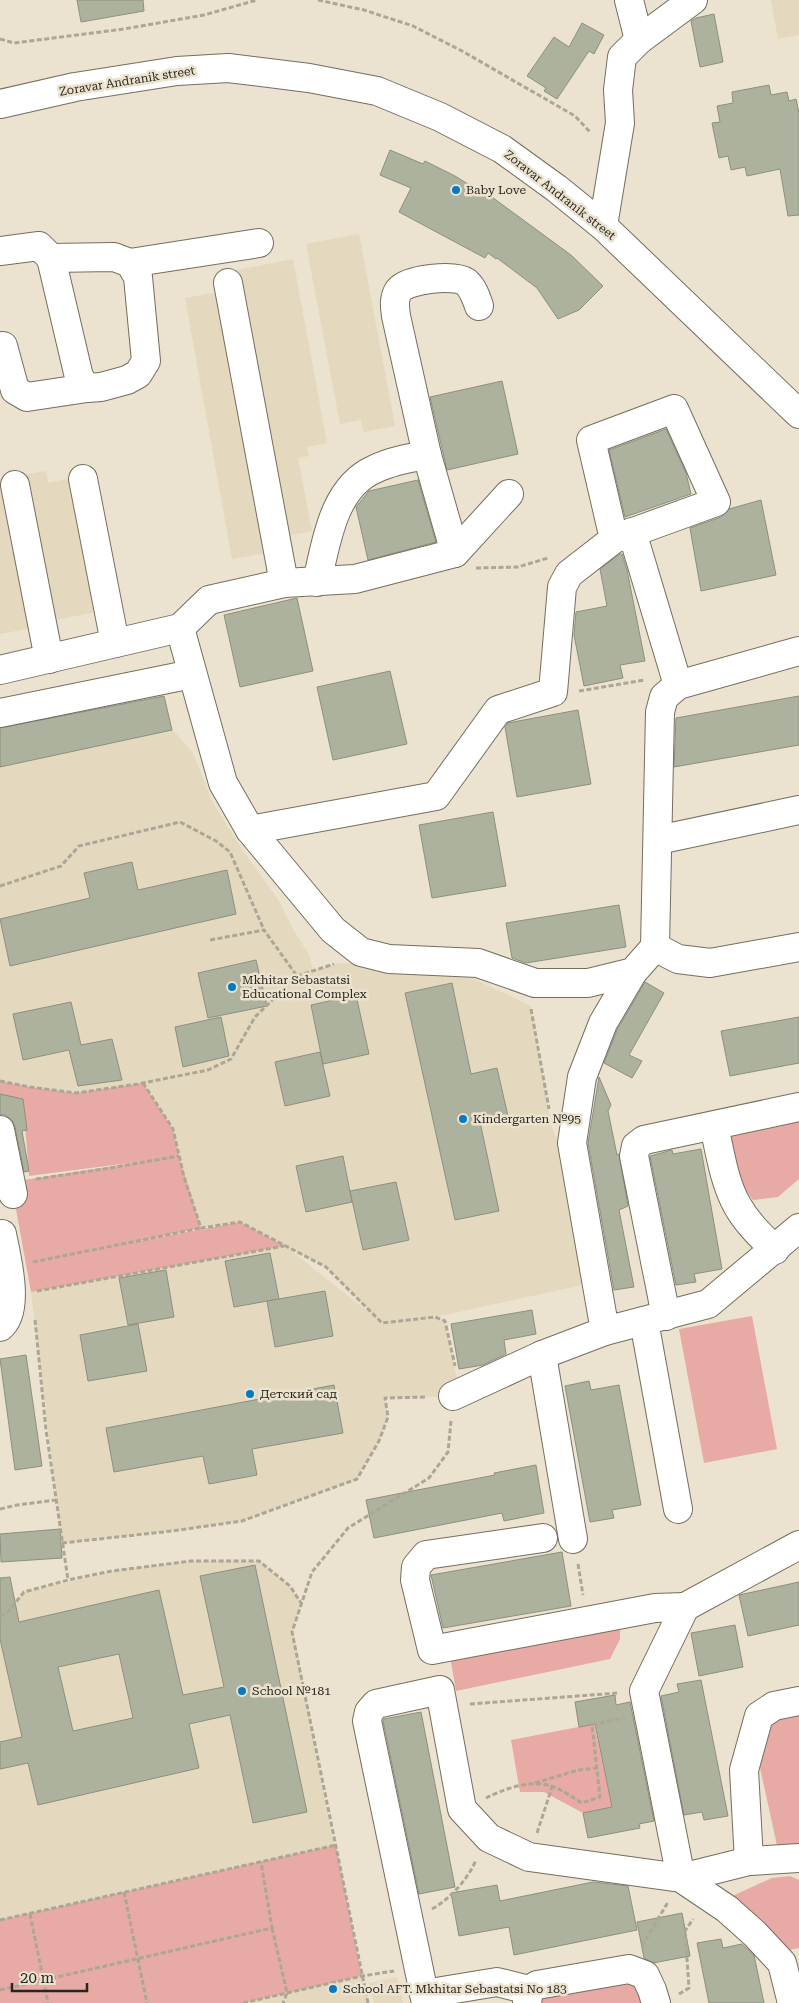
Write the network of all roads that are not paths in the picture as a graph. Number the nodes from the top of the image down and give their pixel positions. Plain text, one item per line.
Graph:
1 (629, 0) edge
2 (692, 0) edge
3 (638, 40) junction
4 (0, 90) edge
5 (0, 104) edge
6 (604, 218) junction
7 (259, 243) dead end
8 (0, 251) edge
9 (51, 258) junction
10 (130, 263) junction
11 (228, 283) dead end
12 (479, 306) dead end
13 (3, 346) dead end
14 (87, 388) junction
15 (799, 397) edge
16 (799, 414) edge
17 (427, 454) junction
18 (83, 479) dead end
19 (16, 485) dead end
20 (509, 494) dead end
21 (623, 535) junction
22 (462, 561) junction
23 (317, 582) junction
24 (284, 583) junction
25 (180, 628) junction
26 (115, 643) junction
27 (799, 651) edge
28 (49, 659) junction
29 (0, 670) edge
30 (192, 674) junction
31 (678, 685) junction
32 (0, 713) edge
33 (799, 810) edge
34 (250, 830) junction
35 (658, 840) junction
36 (655, 947) junction
37 (799, 947) edge
38 (633, 972) junction
39 (799, 1107) edge
40 (714, 1126) junction
41 (0, 1130) edge
42 (12, 1188) road end
43 (799, 1228) edge
44 (2, 1234) dead end
45 (775, 1250) junction
46 (655, 1318) junction
47 (0, 1327) edge
48 (605, 1331) junction
49 (542, 1355) junction
50 (457, 1394) road end
51 (678, 1509) dead end
52 (543, 1538) dead end
53 (573, 1539) road end
54 (799, 1545) edge
55 (685, 1607) junction
56 (799, 1700) edge
57 (799, 1858) edge
58 (749, 1861) junction
59 (681, 1878) junction
60 (528, 1996) edge
61 (425, 1999) edge
62 (664, 2001) edge
63 (792, 2003) edge

1 - 3 main road
2 - 3 main road
3 - 6 main road
4 - 6 main road, Zoravar Andranik street
5 - 6 main road, Zoravar Andranik street
6 - 15 main road, Zoravar Andranik street
6 - 16 main road, Zoravar Andranik street
7 - 10 main road
8 - 9 main road
9 - 10 main road
9 - 14 main road
10 - 14 main road
11 - 24 main road
12 - 17 main road
13 - 14 main road
17 - 22 main road
17 - 23 main road
18 - 26 main road
19 - 28 main road
20 - 22 main road
21 - 21 main road
21 - 31 main road
21 - 34 main road
22 - 23 main road
23 - 24 main road
24 - 25 main road
25 - 26 main road
25 - 30 main road
26 - 28 main road
27 - 31 main road
28 - 29 main road
30 - 32 main road
30 - 34 main road
31 - 35 main road
33 - 35 main road
34 - 38 main road
35 - 36 main road
36 - 37 main road
36 - 38 main road
38 - 48 main road
39 - 40 main road
40 - 45 main road
40 - 46 main road
41 - 42 main road
43 - 45 main road
44 - 47 main road
45 - 46 main road
46 - 48 main road
46 - 51 main road
48 - 49 main road
49 - 50 main road
49 - 53 main road
52 - 55 main road
54 - 55 main road
55 - 59 main road
56 - 58 main road
57 - 58 main road
58 - 59 main road
59 - 61 main road
59 - 63 main road
60 - 61 main road
60 - 62 main road

